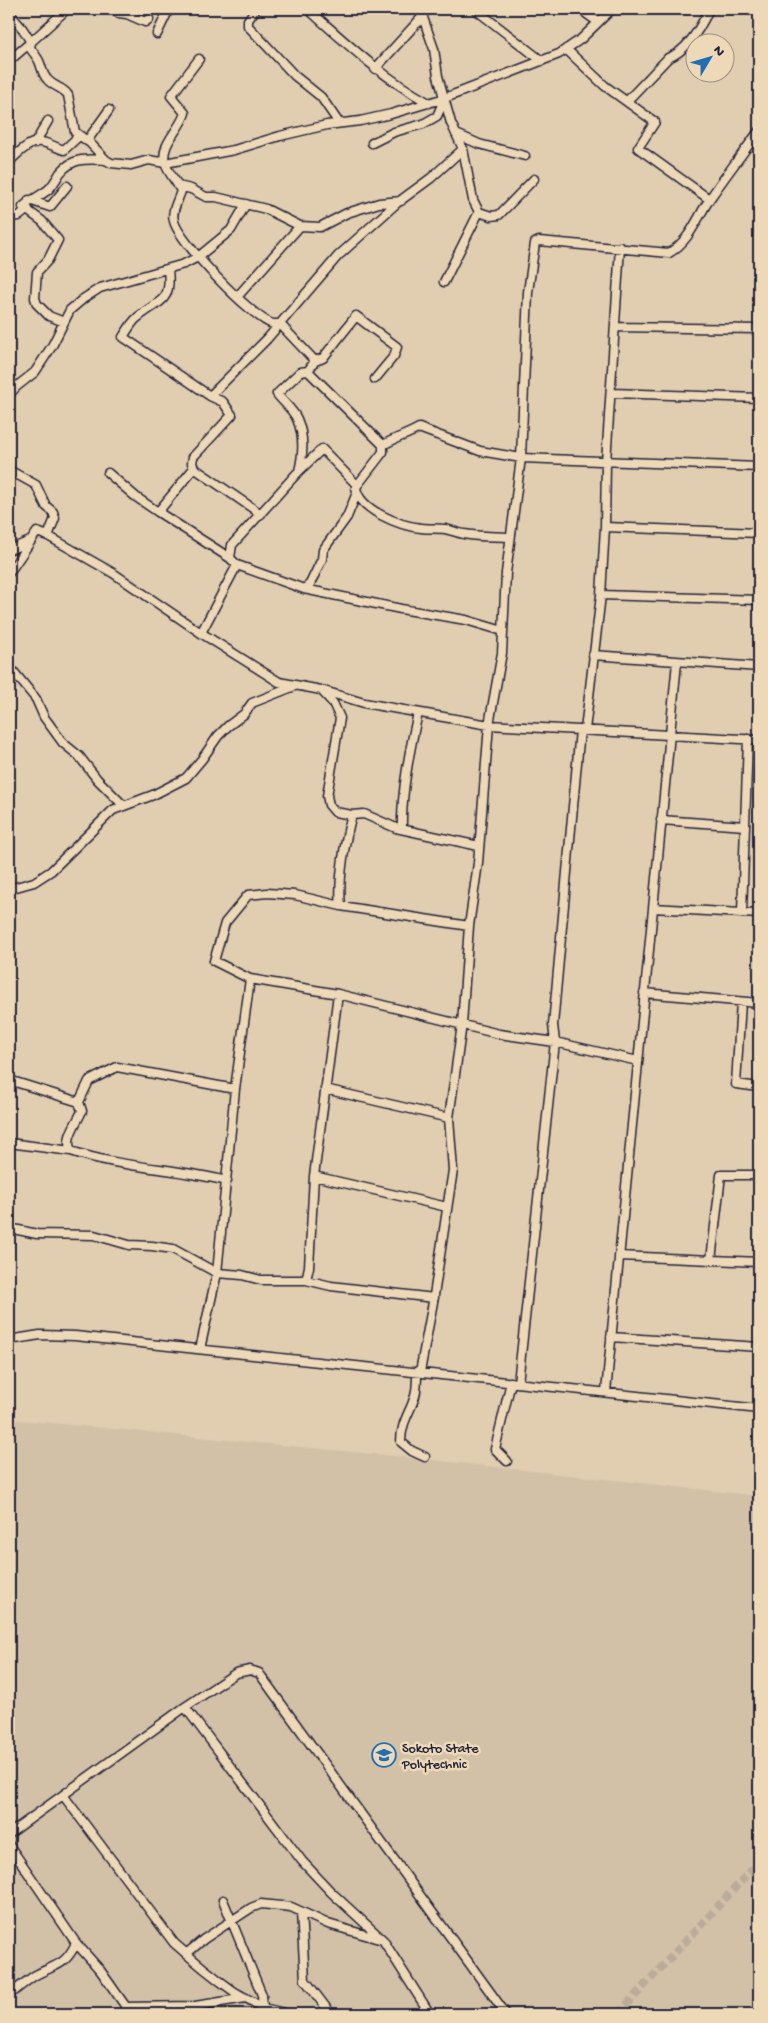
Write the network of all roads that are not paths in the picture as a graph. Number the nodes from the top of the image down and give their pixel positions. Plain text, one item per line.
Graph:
1 (67, 9) edge
2 (112, 9) edge
3 (169, 9) edge
4 (256, 9) edge
5 (308, 9) edge
6 (475, 9) edge
7 (580, 9) edge
8 (612, 9) edge
9 (709, 9) edge
10 (9, 13) edge
11 (422, 13) edge
12 (149, 19) dead end
13 (598, 22) junction
14 (157, 34) dead end
15 (31, 42) junction
16 (566, 49) junction
17 (199, 59) dead end
18 (9, 61) edge
19 (542, 61) junction
20 (375, 69) junction
21 (445, 98) junction
22 (627, 101) junction
23 (429, 103) junction
24 (109, 110) dead end
25 (48, 121) dead end
26 (339, 123) junction
27 (759, 131) edge
28 (456, 134) junction
29 (79, 136) junction
30 (87, 141) junction
31 (35, 143) junction
32 (372, 143) dead end
33 (463, 149) junction
34 (525, 156) dead end
35 (106, 160) junction
36 (9, 162) edge
37 (165, 163) junction
38 (534, 179) dead end
39 (67, 186) dead end
40 (178, 186) junction
41 (709, 199) junction
42 (30, 200) junction
43 (401, 200) junction
44 (246, 204) junction
45 (28, 209) junction
46 (480, 212) junction
47 (9, 217) edge
48 (300, 226) junction
49 (620, 248) junction
50 (198, 257) junction
51 (168, 269) junction
52 (444, 282) dead end
53 (236, 297) junction
54 (64, 322) junction
55 (280, 324) junction
56 (615, 327) junction
57 (759, 329) edge
58 (315, 361) junction
59 (308, 371) junction
60 (375, 379) dead end
61 (612, 393) junction
62 (9, 396) edge
63 (210, 396) junction
64 (759, 398) edge
65 (383, 445) junction
66 (521, 458) junction
67 (606, 462) junction
68 (759, 467) edge
69 (194, 468) junction
70 (9, 470) edge
71 (299, 471) junction
72 (108, 473) dead end
73 (357, 485) junction
74 (356, 495) junction
75 (158, 512) junction
76 (261, 514) junction
77 (605, 527) junction
78 (759, 533) edge
79 (48, 536) junction
80 (510, 537) junction
81 (32, 540) junction
82 (9, 550) edge
83 (230, 558) junction
84 (237, 565) junction
85 (9, 573) edge
86 (304, 589) junction
87 (601, 595) junction
88 (759, 600) edge
89 (503, 630) junction
90 (201, 633) junction
91 (593, 655) junction
92 (676, 662) junction
93 (9, 666) edge
94 (759, 667) edge
95 (296, 686) junction
96 (321, 690) junction
97 (418, 713) junction
98 (489, 725) junction
99 (582, 730) junction
100 (670, 735) junction
101 (748, 740) junction
102 (759, 740) edge
103 (124, 806) junction
104 (352, 815) junction
105 (661, 820) junction
106 (745, 826) junction
107 (402, 829) junction
108 (479, 846) junction
109 (9, 889) edge
110 (342, 906) junction
111 (653, 908) junction
112 (742, 913) junction
113 (759, 914) edge
114 (469, 926) junction
115 (250, 979) junction
116 (644, 993) junction
117 (338, 994) junction
118 (741, 1002) junction
119 (759, 1003) edge
120 (462, 1024) junction
121 (555, 1042) junction
122 (638, 1061) junction
123 (9, 1080) edge
124 (759, 1086) edge
125 (235, 1089) junction
126 (325, 1089) junction
127 (79, 1102) junction
128 (449, 1118) junction
129 (9, 1143) edge
130 (71, 1151) junction
131 (314, 1176) junction
132 (759, 1176) edge
133 (227, 1181) junction
134 (447, 1207) junction
135 (9, 1228) edge
136 (619, 1256) junction
137 (711, 1260) junction
138 (759, 1262) edge
139 (217, 1273) junction
140 (306, 1280) junction
141 (434, 1298) junction
142 (611, 1337) junction
143 (9, 1340) edge
144 (759, 1347) edge
145 (200, 1349) junction
146 (419, 1372) junction
147 (515, 1382) junction
148 (606, 1392) junction
149 (759, 1409) edge
150 (426, 1457) dead end
151 (507, 1461) dead end
152 (185, 1707) junction
153 (63, 1795) junction
154 (9, 1834) edge
155 (9, 1845) edge
156 (223, 1900) dead end
157 (301, 1912) junction
158 (232, 1921) junction
159 (383, 1940) junction
160 (76, 1943) junction
161 (186, 1954) junction
162 (9, 1995) edge
163 (246, 1998) junction
164 (125, 2007) junction
165 (264, 2011) edge
166 (131, 2014) edge
167 (289, 2014) edge
168 (331, 2014) edge
169 (430, 2014) edge
170 (506, 2014) edge

1 - 15 street
2 - 12 street
3 - 14 street
4 - 26 street
5 - 20 street
6 - 19 street
7 - 13 street
8 - 13 street
9 - 22 street
10 - 15 street
11 - 20 street
11 - 21 street
13 - 16 street
15 - 18 street
15 - 29 street
16 - 19 street
16 - 22 street
17 - 37 street
19 - 21 street
20 - 23 street
21 - 23 street
21 - 28 street
21 - 32 street
22 - 41 street
23 - 26 street
24 - 30 street
25 - 31 street
26 - 37 street
27 - 41 street
28 - 33 street
28 - 34 street
29 - 30 street
29 - 31 street
30 - 35 street
31 - 36 street
33 - 43 street
33 - 46 street
35 - 37 street
35 - 42 street
37 - 40 street
38 - 46 street
39 - 42 street
40 - 44 street
40 - 50 street
41 - 49 street
42 - 45 street
43 - 48 street
43 - 55 street
44 - 48 street
44 - 50 street
45 - 47 street
45 - 54 street
46 - 52 street
48 - 53 street
49 - 56 street
49 - 66 street
50 - 51 street
50 - 53 street
51 - 54 street
51 - 63 street
53 - 55 street
54 - 62 street
55 - 58 street
55 - 63 street
56 - 57 street
56 - 61 street
58 - 59 street
58 - 60 street
59 - 65 street
59 - 71 street
61 - 64 street
61 - 67 street
63 - 69 street
65 - 66 street
65 - 73 street
66 - 67 street
66 - 80 street
67 - 68 street
67 - 77 street
69 - 75 street
69 - 76 street
70 - 79 street
71 - 73 street
71 - 76 street
72 - 75 street
73 - 74 street
74 - 80 street
74 - 86 street
75 - 83 street
76 - 83 street
77 - 78 street
77 - 87 street
79 - 81 street
79 - 90 street
80 - 89 street
81 - 82 street
81 - 85 street
83 - 84 street
84 - 86 street
84 - 90 street
86 - 89 street
87 - 88 street
87 - 91 street
89 - 98 street
90 - 95 street
91 - 92 street
91 - 99 street
92 - 94 street
92 - 100 street
93 - 103 street
95 - 96 street
95 - 103 street
96 - 97 street
96 - 104 street
97 - 98 street
97 - 107 street
98 - 99 street
98 - 108 street
99 - 100 street
99 - 121 street
100 - 101 street
100 - 105 street
101 - 102 street
101 - 106 street
103 - 109 street
104 - 107 street
104 - 110 street
105 - 106 street
105 - 111 street
106 - 112 street
107 - 108 street
108 - 114 street
110 - 114 street
110 - 115 street
111 - 112 street
111 - 116 street
112 - 113 street
114 - 120 street
115 - 117 street
115 - 125 street
116 - 118 street
116 - 122 street
117 - 120 street
117 - 126 street
118 - 119 street
118 - 124 street
120 - 121 street
120 - 128 street
121 - 122 street
121 - 147 street
122 - 136 street
123 - 127 street
125 - 127 street
125 - 133 street
126 - 128 street
126 - 131 street
127 - 130 street
128 - 134 street
129 - 130 street
130 - 133 street
131 - 134 street
131 - 140 street
132 - 137 street
133 - 139 street
134 - 141 street
135 - 139 street
136 - 137 street
136 - 142 street
137 - 138 street
139 - 140 street
139 - 145 street
140 - 141 street
141 - 146 street
142 - 144 street
142 - 148 street
143 - 145 street
145 - 146 street
146 - 147 street
146 - 150 street
147 - 148 street
147 - 151 street
148 - 149 street
152 - 153 street
152 - 159 street
152 - 170 street
153 - 154 street
153 - 161 street
155 - 160 street
156 - 158 street
157 - 158 street
157 - 159 street
157 - 168 street
158 - 161 street
158 - 165 street
159 - 169 street
160 - 162 street
160 - 164 street
161 - 163 street
163 - 164 street
163 - 165 street
164 - 166 street
165 - 167 street

